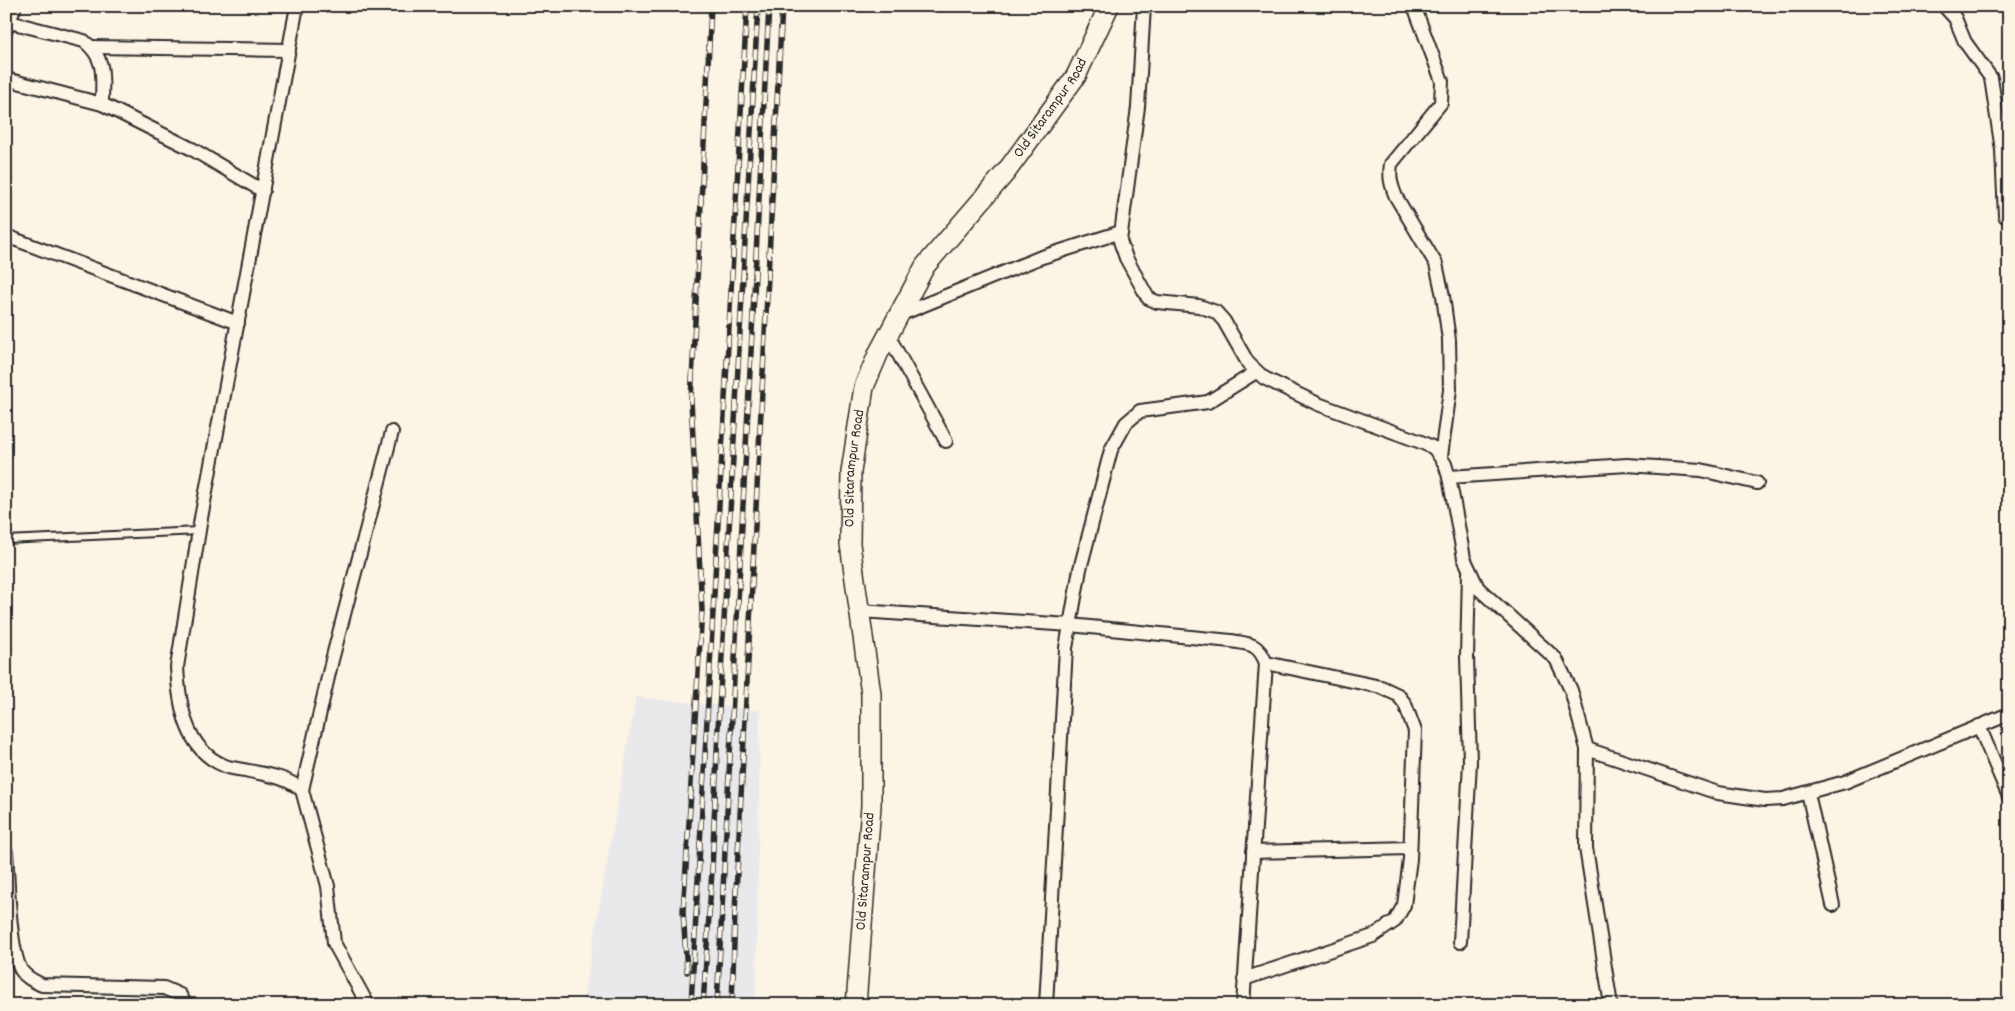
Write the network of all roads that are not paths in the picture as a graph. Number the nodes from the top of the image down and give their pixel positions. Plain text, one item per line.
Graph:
1 (15, 6) edge
2 (298, 6) edge
3 (1109, 6) edge
4 (1144, 6) edge
5 (1414, 6) edge
6 (1944, 6) edge
7 (1957, 6) edge
8 (7, 24) edge
9 (1962, 33) junction
10 (92, 48) junction
11 (289, 50) junction
12 (6, 79) edge
13 (102, 104) junction
14 (263, 191) junction
15 (2005, 216) dead end
16 (1121, 232) junction
17 (6, 236) edge
18 (899, 315) junction
19 (238, 323) junction
20 (888, 335) junction
21 (1256, 372) junction
22 (392, 432) dead end
23 (946, 441) dead end
24 (1441, 456) junction
25 (1449, 477) junction
26 (1757, 483) dead end
27 (199, 531) junction
28 (6, 540) edge
29 (1469, 571) junction
30 (860, 612) junction
31 (1070, 625) junction
32 (1266, 663) junction
33 (2009, 714) edge
34 (1979, 726) junction
35 (1587, 749) junction
36 (302, 790) junction
37 (1808, 793) junction
38 (2009, 796) edge
39 (1410, 848) junction
40 (6, 851) edge
41 (1253, 852) junction
42 (1833, 905) dead end
43 (1460, 942) dead end
44 (1244, 979) junction
45 (186, 1005) edge
46 (368, 1005) edge
47 (856, 1005) edge
48 (1046, 1005) edge
49 (1243, 1005) edge
50 (1611, 1005) edge

1 - 8 street
2 - 11 street
3 - 18 street, Old Sitarampur Road
4 - 16 street
5 - 24 street
6 - 9 street
7 - 9 street
8 - 10 street
9 - 15 street
10 - 11 street
10 - 13 street
11 - 14 street
12 - 13 street
13 - 14 street
14 - 19 street
16 - 18 street
16 - 21 street
17 - 19 street
18 - 20 street, Old Sitarampur Road
19 - 27 street
20 - 23 street
20 - 30 street, Old Sitarampur Road
21 - 24 street
21 - 31 street
22 - 36 street
24 - 25 street
25 - 26 street
25 - 29 street
27 - 28 lane
27 - 36 street
29 - 35 street
29 - 43 street
30 - 31 street
30 - 47 street, Old Sitarampur Road
31 - 32 street
31 - 48 street
32 - 39 street
32 - 41 street
33 - 34 street
34 - 37 street
34 - 38 street
35 - 37 street
35 - 50 street
36 - 46 street
37 - 42 street
39 - 41 street
39 - 44 street
40 - 45 street
41 - 44 street
44 - 49 street

